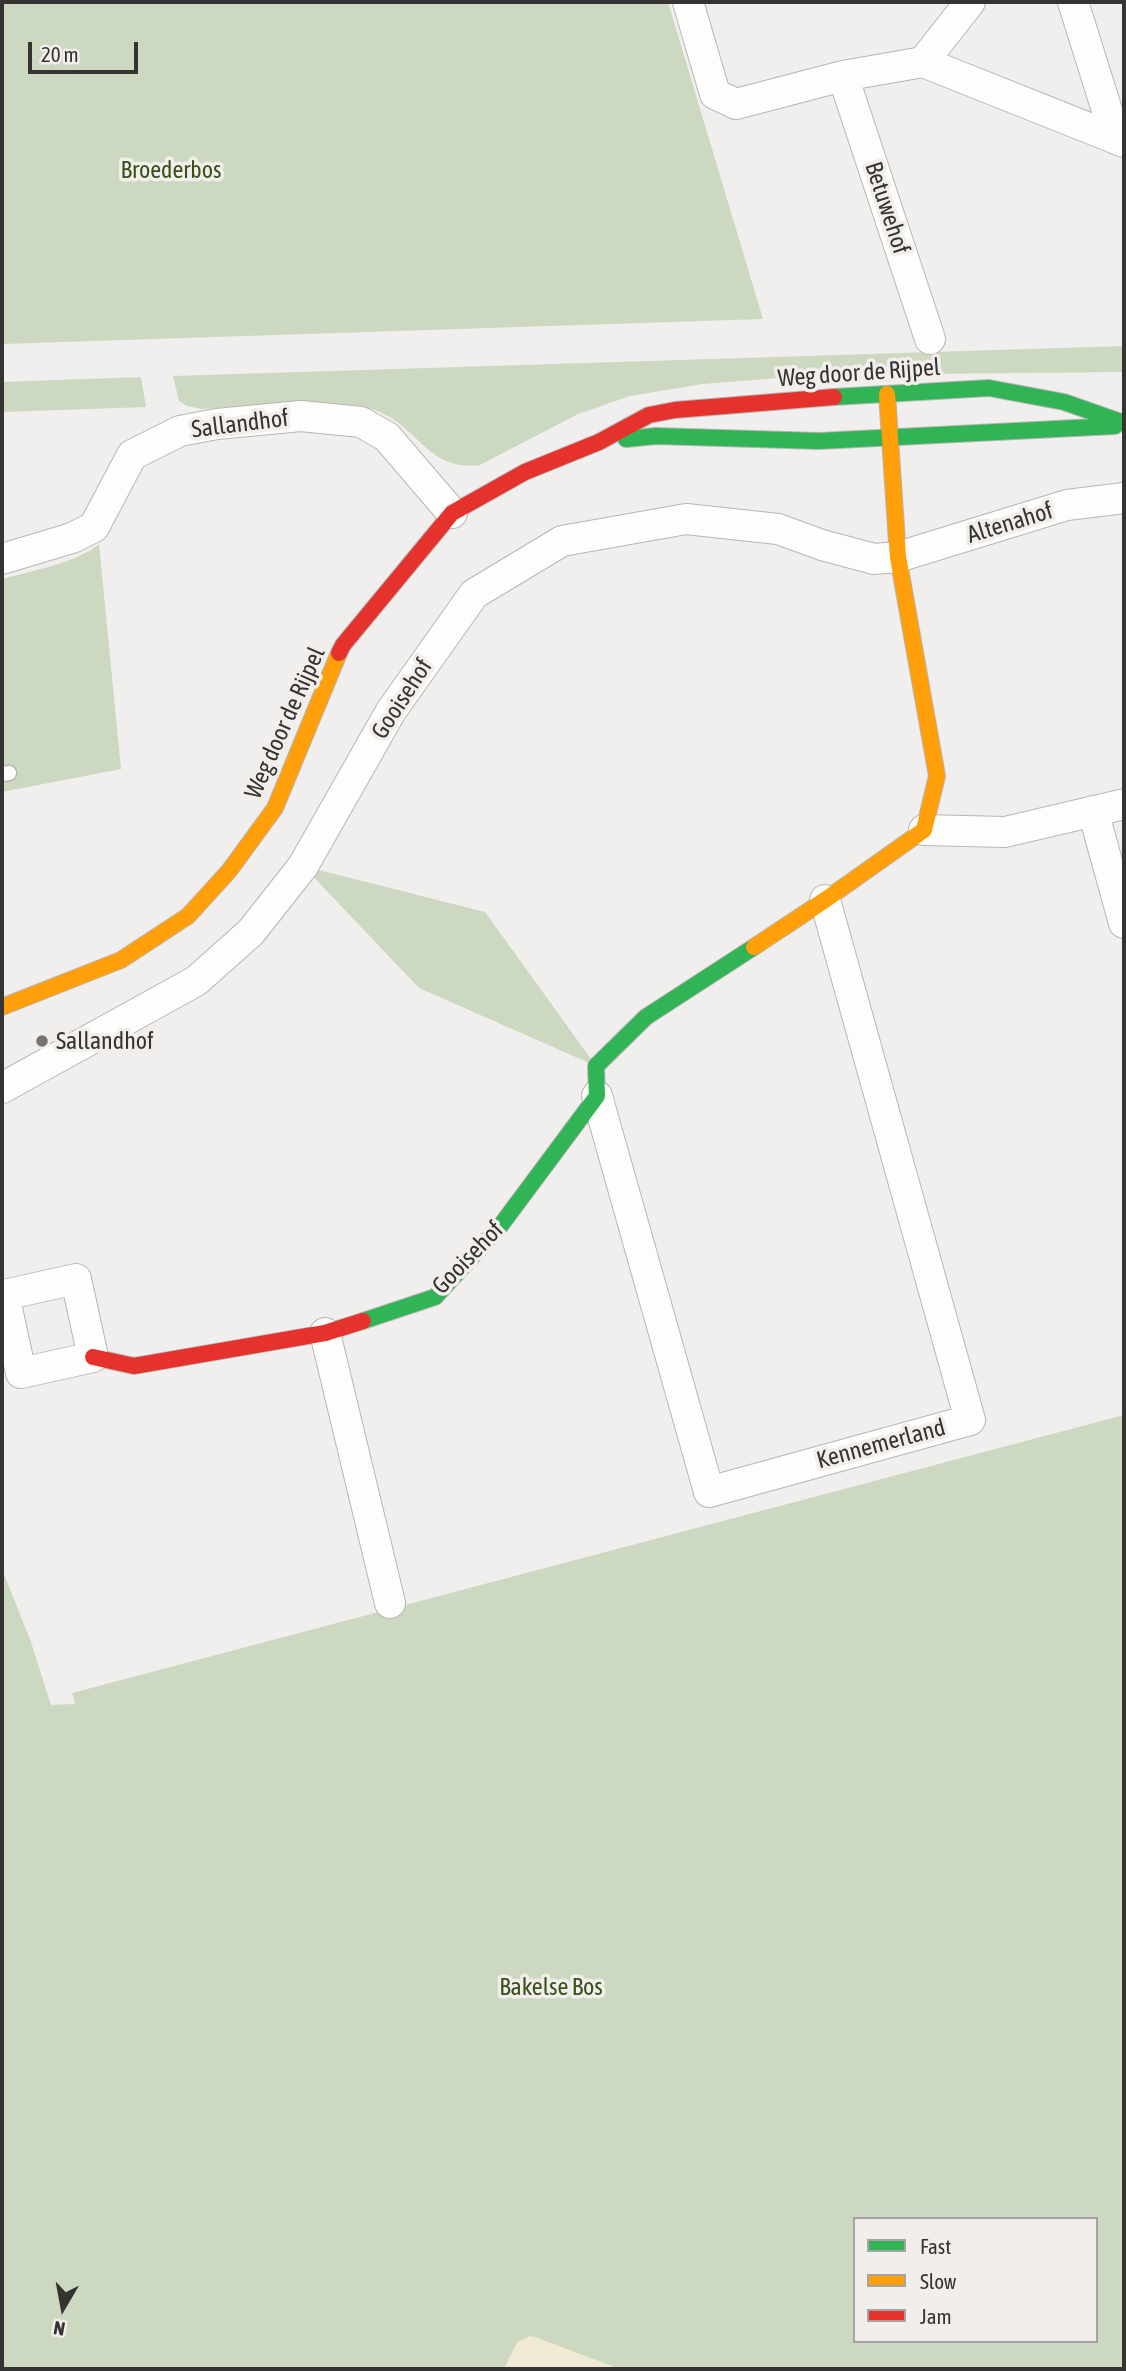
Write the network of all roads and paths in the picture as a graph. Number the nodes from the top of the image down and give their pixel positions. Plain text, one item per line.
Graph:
1 (688, 2) edge
2 (970, 2) edge
3 (1073, 2) edge
4 (923, 62) junction
5 (843, 76) junction
6 (1120, 141) edge
7 (930, 339) dead end
8 (887, 394) junction
9 (1124, 424) edge
10 (891, 437) junction
11 (599, 442) junction
12 (1124, 498) edge
13 (452, 513) junction
14 (898, 557) junction
15 (2, 559) edge
16 (1124, 804) edge
17 (1093, 811) junction
18 (924, 830) junction
19 (825, 900) junction
20 (1124, 923) edge
21 (2, 1007) edge
22 (2, 1088) edge
23 (597, 1096) junction
24 (3, 1295) edge
25 (324, 1333) junction
26 (93, 1357) junction
27 (390, 1603) dead end

1 - 5 street
2 - 4 street
3 - 6 street
4 - 5 street
4 - 6 street
5 - 7 street, Betuwehof
8 - 9 street, Weg door de Rijpel
8 - 10 street
8 - 11 street, Weg door de Rijpel
9 - 10 street, Weg door de Rijpel
10 - 11 street, Weg door de Rijpel
10 - 14 street
11 - 13 street, Weg door de Rijpel
12 - 14 street, Altenahof
13 - 15 street, Sallandhof
13 - 21 street, Weg door de Rijpel
14 - 18 street
14 - 22 street, Gooisehof
16 - 17 street
17 - 18 street
17 - 20 street
18 - 19 street
19 - 23 street
19 - 23 street, Kennemerland
23 - 25 street, Gooisehof
24 - 26 street, Gooisehof
24 - 26 street, Gooisehof
25 - 26 street, Gooisehof
25 - 27 street

